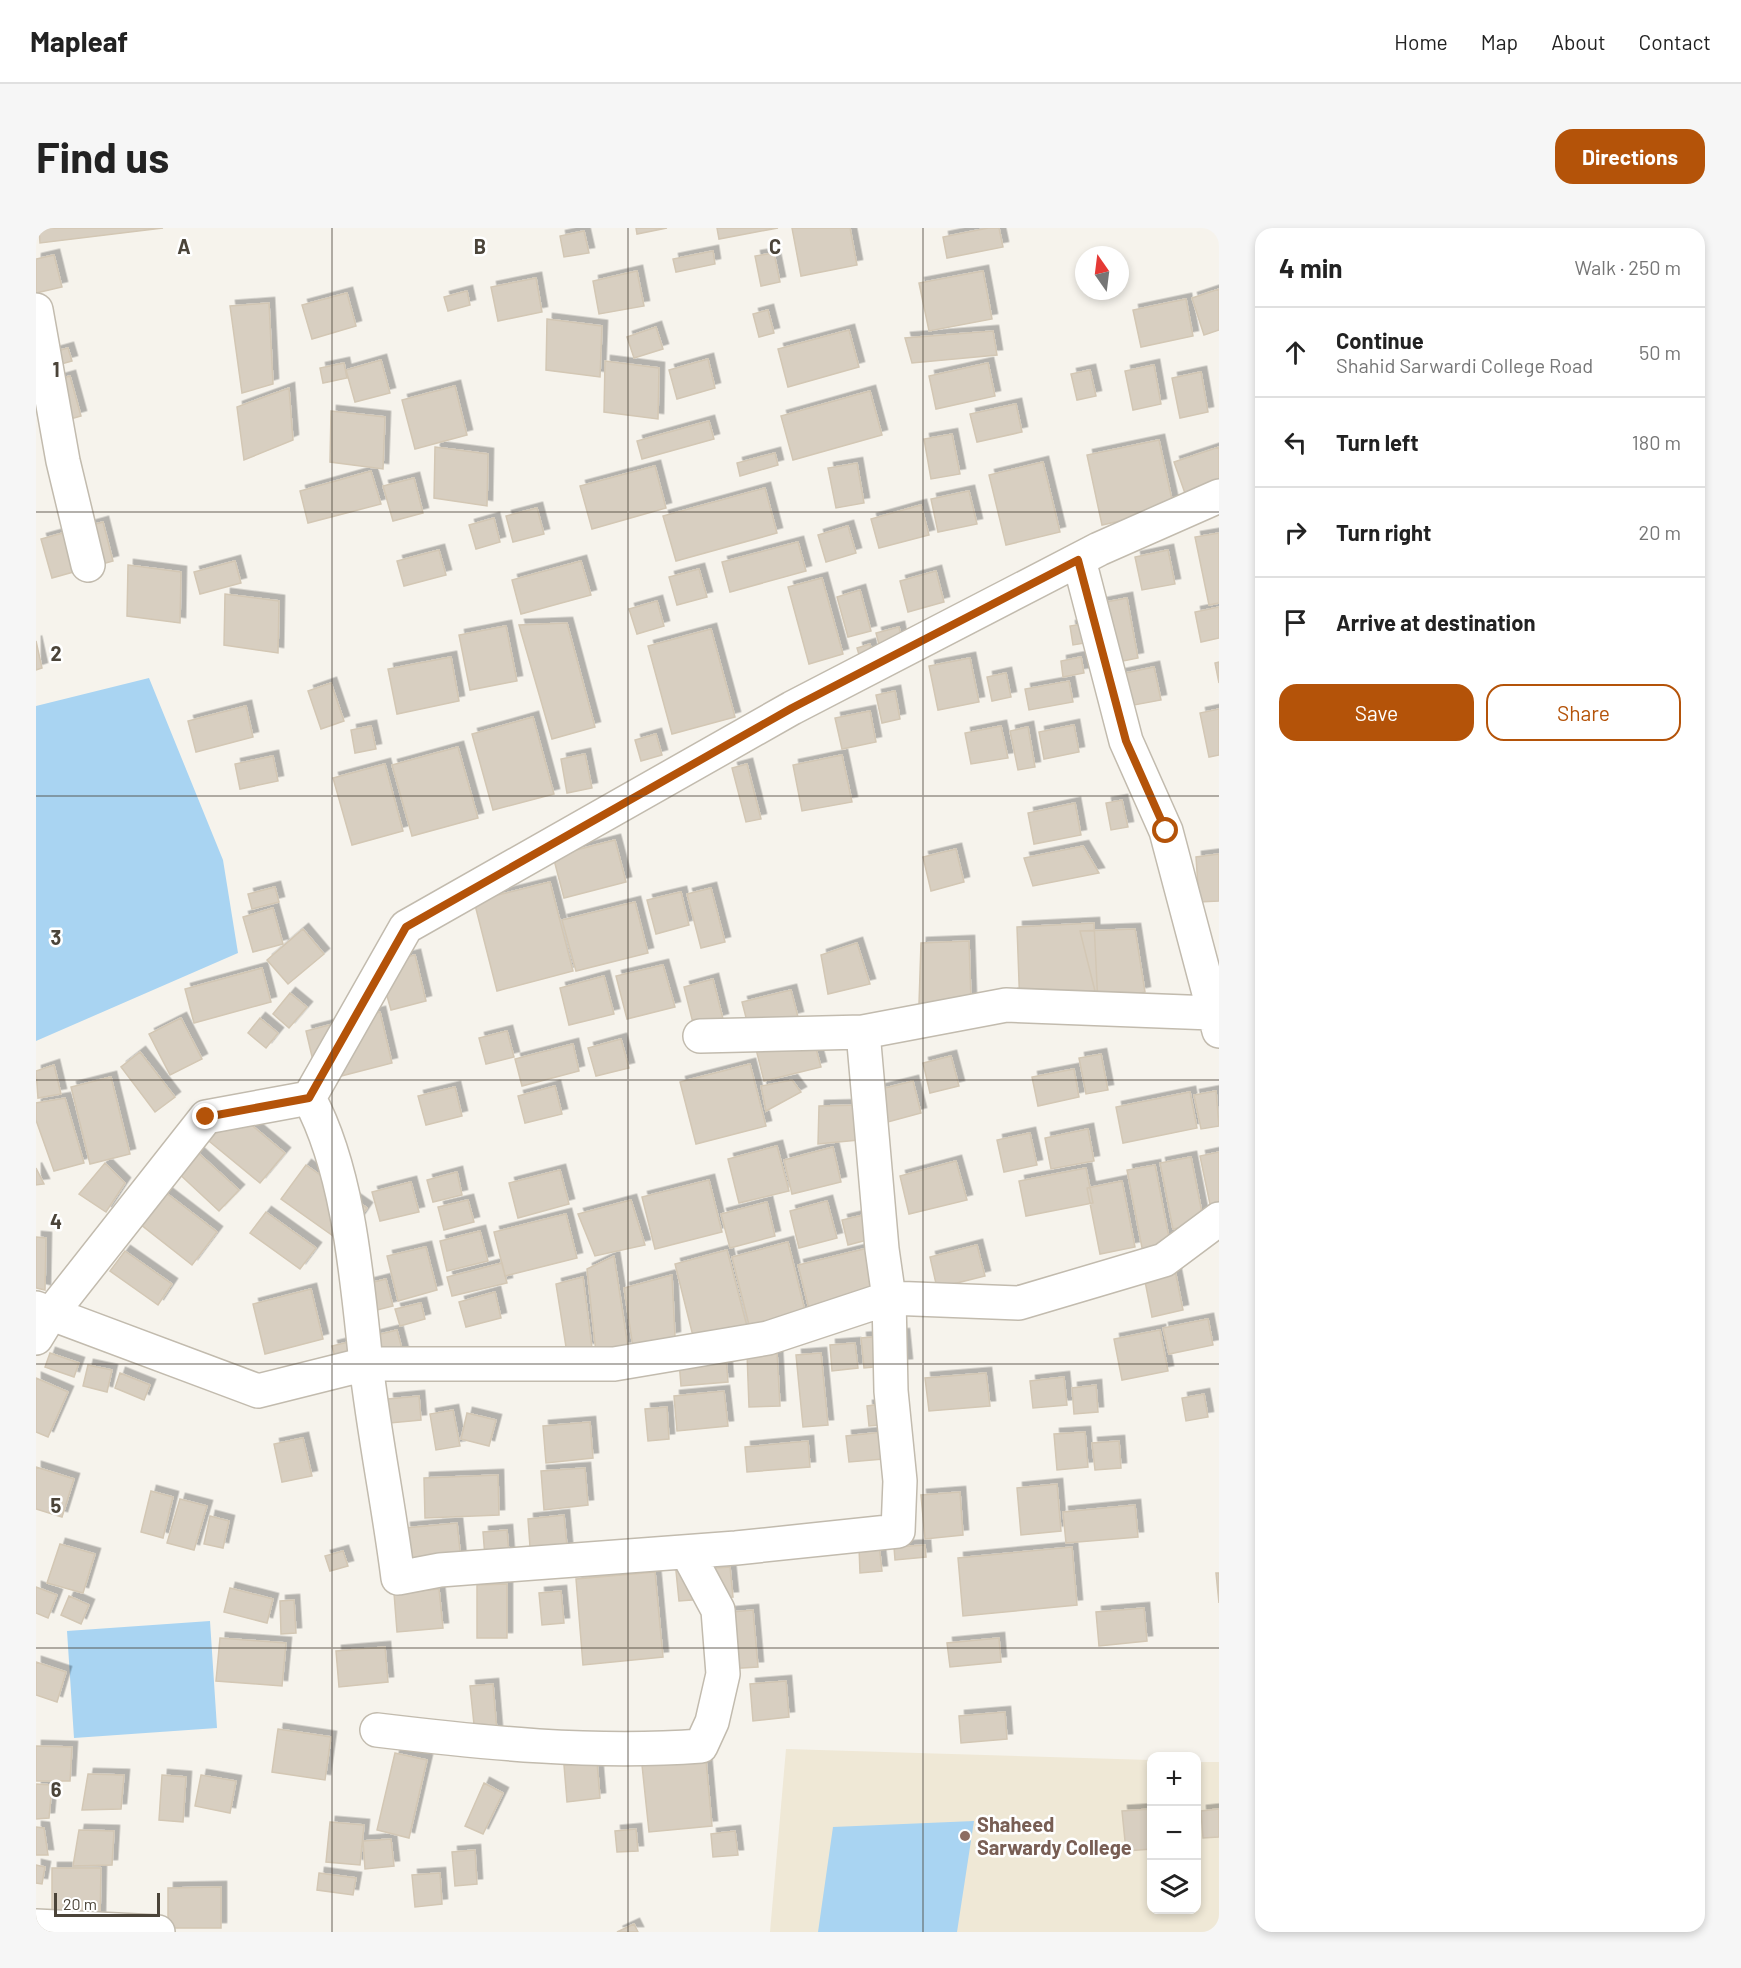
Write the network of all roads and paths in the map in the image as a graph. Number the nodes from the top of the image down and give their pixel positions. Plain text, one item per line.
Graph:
1 (36, 310) edge
2 (1219, 496) edge
3 (1078, 560) junction
4 (88, 565) dead end
5 (1216, 1022) edge
6 (863, 1032) junction
7 (700, 1036) dead end
8 (309, 1098) junction
9 (1219, 1219) edge
10 (890, 1298) junction
11 (41, 1320) edge
12 (366, 1364) junction
13 (687, 1552) junction
14 (377, 1730) dead end
15 (36, 1926) edge
16 (158, 1932) edge

1 - 4 street
2 - 3 street
3 - 5 street
3 - 8 street
5 - 6 street
6 - 7 street
6 - 10 street
8 - 11 street
8 - 12 street
9 - 10 street
10 - 12 street
10 - 13 street
11 - 12 street
12 - 13 street
13 - 14 street
15 - 16 street

